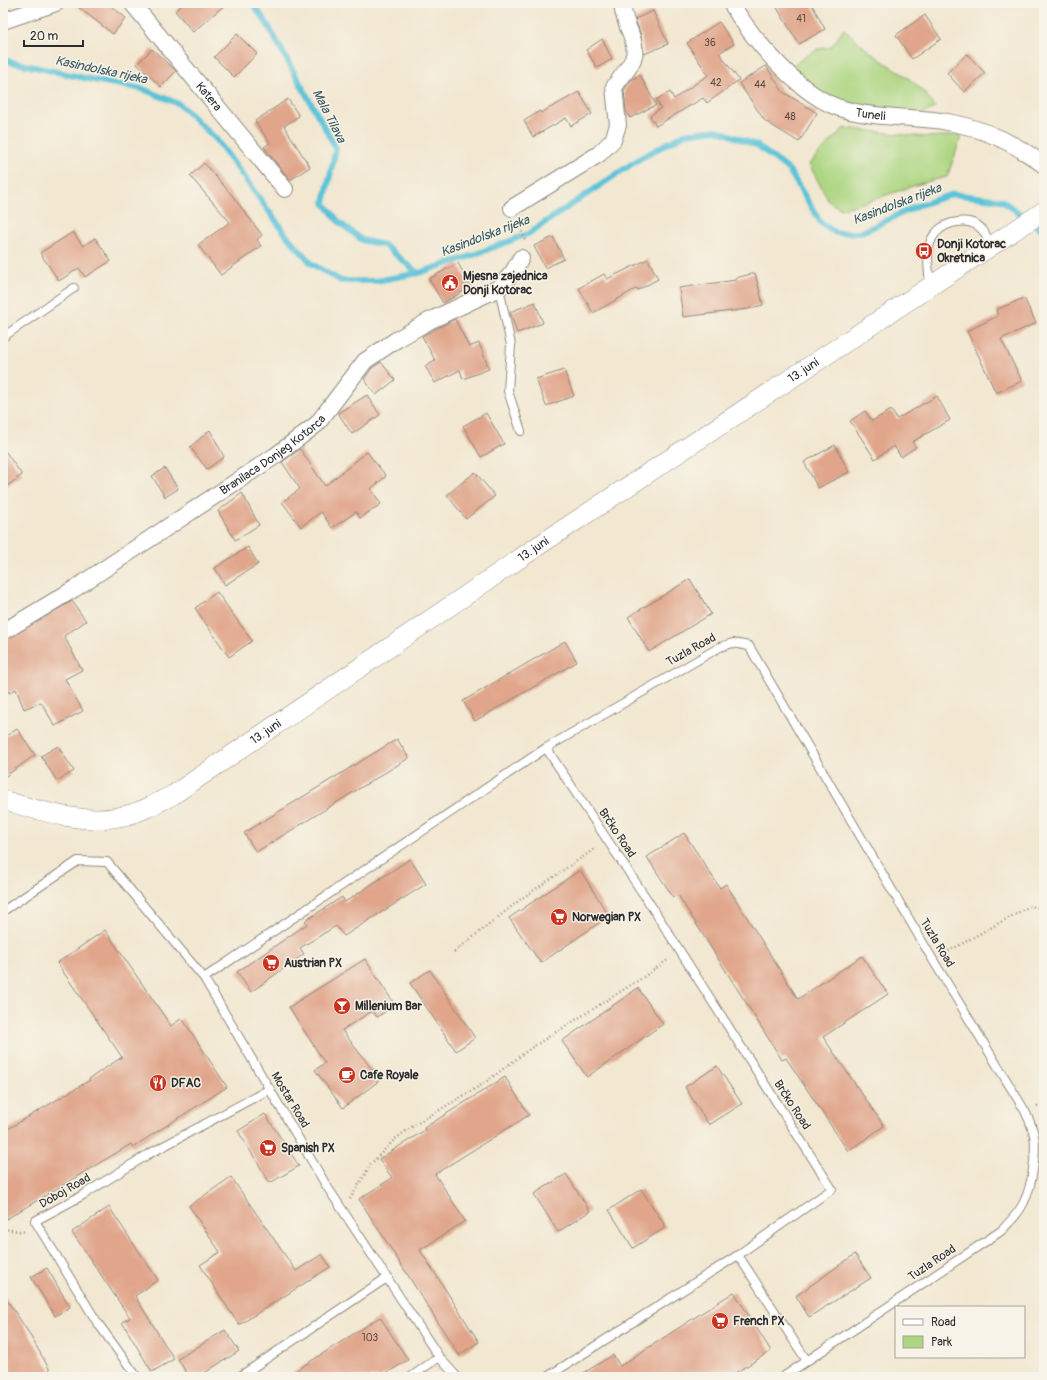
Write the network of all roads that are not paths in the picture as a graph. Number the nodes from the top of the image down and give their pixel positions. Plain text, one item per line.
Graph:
1 (56, 3) edge
2 (132, 3) edge
3 (622, 3) edge
4 (732, 3) edge
5 (3, 21) edge
6 (1044, 165) edge
7 (285, 189) dead end
8 (512, 208) dead end
9 (1044, 211) edge
10 (990, 247) junction
11 (521, 258) dead end
12 (74, 288) dead end
13 (499, 288) junction
14 (930, 288) junction
15 (3, 336) edge
16 (521, 431) dead end
17 (3, 632) edge
18 (546, 748) junction
19 (3, 800) edge
20 (3, 911) edge
21 (204, 978) junction
22 (270, 1089) junction
23 (738, 1255) junction
24 (388, 1277) junction
25 (439, 1357) junction
26 (806, 1361) junction
27 (138, 1377) edge
28 (239, 1377) edge
29 (411, 1377) edge
30 (457, 1377) edge
31 (547, 1377) edge
32 (783, 1377) edge

1 - 5 street
2 - 7 street, Katera
3 - 8 street
4 - 6 street, Tuneli
9 - 10 street, 13. juni
10 - 14 street, 13. juni
10 - 14 lane
11 - 13 street, Branilaca Donjeg Kotorca
12 - 15 lane
13 - 16 lane
13 - 17 street, Branilaca Donjeg Kotorca
14 - 19 street, 13. juni
18 - 21 lane
18 - 23 lane, Brčko Road
18 - 26 lane, Tuzla Road
20 - 21 lane, Mostar Road
21 - 22 lane, Mostar Road
22 - 24 lane, Mostar Road
22 - 27 lane, Doboj Road
23 - 26 lane
23 - 31 lane, Brčko Road
24 - 25 lane, Mostar Road
24 - 28 lane
25 - 29 lane
25 - 30 lane, Mostar Road
26 - 32 lane, Tuzla Road

